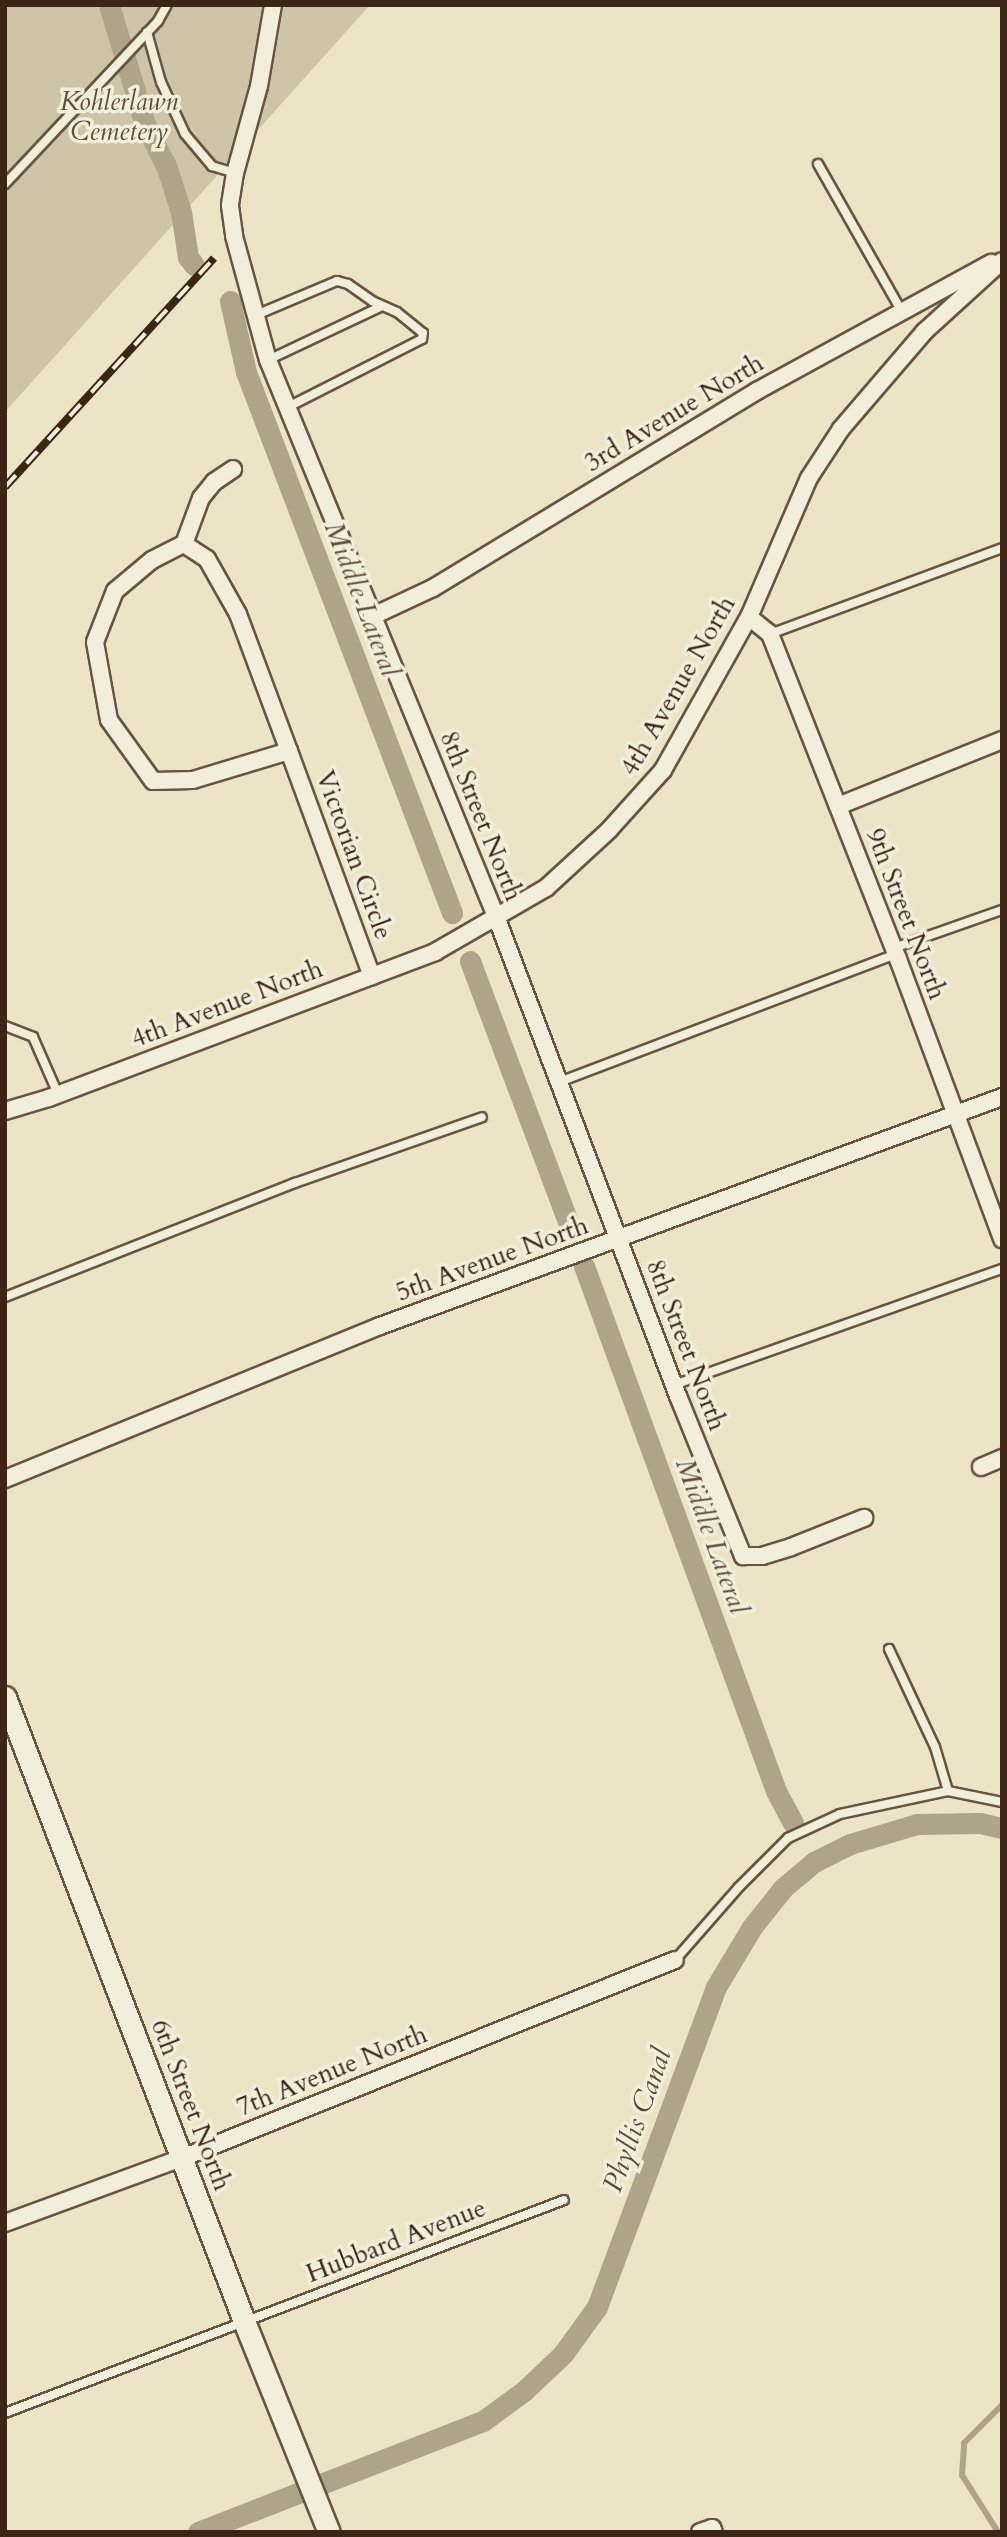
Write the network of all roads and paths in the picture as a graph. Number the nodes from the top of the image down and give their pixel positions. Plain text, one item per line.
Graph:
1 (167, 5) edge
2 (273, 5) edge
3 (147, 32) junction
4 (818, 163) dead end
5 (235, 173) junction
6 (5, 184) edge
7 (1002, 259) edge
8 (382, 306) junction
9 (902, 312) junction
10 (256, 315) junction
11 (268, 360) junction
12 (288, 407) junction
13 (233, 469) dead end
14 (184, 544) junction
15 (1002, 548) edge
16 (373, 616) junction
17 (749, 617) junction
18 (770, 634) junction
19 (1002, 740) edge
20 (289, 751) junction
21 (838, 806) junction
22 (1002, 909) edge
23 (497, 919) junction
24 (895, 951) junction
25 (372, 976) junction
26 (5, 1026) edge
27 (559, 1082) junction
28 (58, 1094) junction
29 (1002, 1097) edge
30 (5, 1111) edge
31 (956, 1115) junction
32 (482, 1117) dead end
33 (619, 1238) junction
34 (1002, 1239) edge
35 (1002, 1269) edge
36 (5, 1297) edge
37 (674, 1385) junction
38 (1002, 1458) edge
39 (981, 1467) dead end
40 (5, 1479) edge
41 (864, 1518) dead end
42 (889, 1648) dead end
43 (5, 1697) edge
44 (948, 1791) junction
45 (1002, 1802) edge
46 (675, 1960) joint
47 (182, 2158) junction
48 (564, 2200) dead end
49 (5, 2223) edge
50 (244, 2320) junction
51 (5, 2413) edge
52 (329, 2532) edge

1 - 3 lane
2 - 5 street, 8th Street North
3 - 5 lane
3 - 6 lane
4 - 9 lane
5 - 10 street, 8th Street North
7 - 9 street, 3rd Avenue North
7 - 17 street, 4th Avenue North
8 - 10 lane
8 - 11 lane
8 - 12 lane
9 - 16 street, 3rd Avenue North
10 - 11 street, 8th Street North
11 - 12 street, 8th Street North
12 - 16 street, 8th Street North
13 - 14 street
14 - 20 street, Victorian Circle
14 - 20 street, Victorian Circle
15 - 18 lane
16 - 23 street, 8th Street North
17 - 18 street, 9th Street North
17 - 23 street, 4th Avenue North
18 - 21 street, 9th Street North
19 - 21 street
20 - 25 street, Victorian Circle
21 - 24 street, 9th Street North
22 - 24 lane
23 - 25 street, 4th Avenue North
23 - 27 street, 8th Street North
24 - 27 lane
24 - 31 street, 9th Street North
25 - 28 street, 4th Avenue North
26 - 28 lane
27 - 33 street, 8th Street North
28 - 30 street, 4th Avenue North
29 - 31 street, 5th Avenue North
31 - 33 street, 5th Avenue North
31 - 34 street, 9th Street North
32 - 36 lane
33 - 37 street, 8th Street North
33 - 40 street, 5th Avenue North
35 - 37 lane
37 - 41 street, 8th Street North
38 - 39 street
42 - 44 lane
43 - 47 street, 6th Street North
44 - 45 lane
44 - 46 lane
46 - 47 street, 7th Avenue North
47 - 49 street, 7th Avenue North
47 - 50 street, 6th Street North
48 - 50 lane, Hubbard Avenue
50 - 51 lane, Hubbard Avenue
50 - 52 street, 6th Street North

